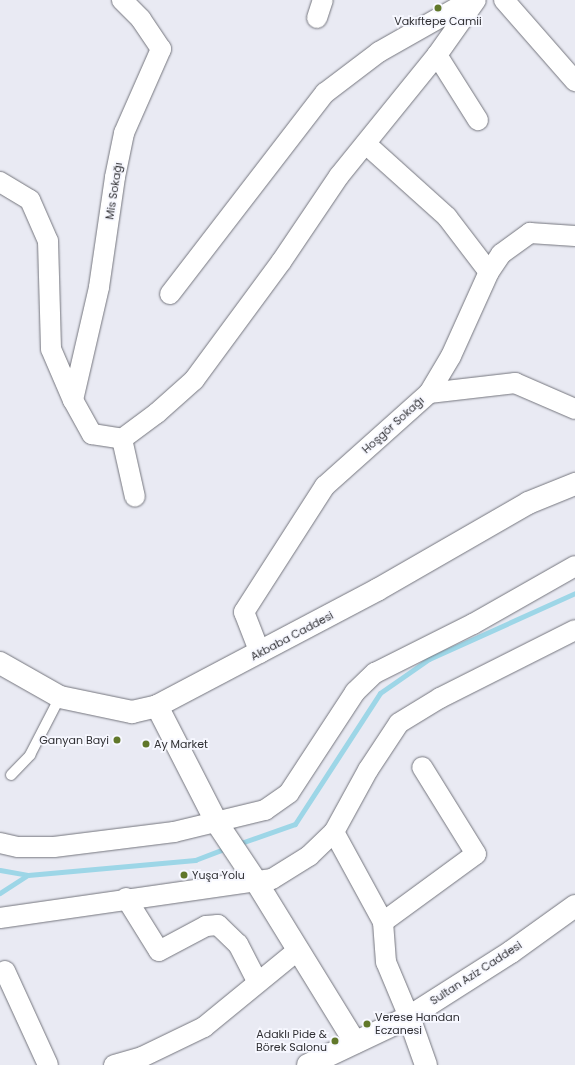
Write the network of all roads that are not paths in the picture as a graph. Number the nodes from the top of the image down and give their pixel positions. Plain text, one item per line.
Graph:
1 (122, 0) edge
2 (471, 0) edge
3 (476, 0) edge
4 (504, 0) edge
5 (437, 56) junction
6 (575, 81) edge
7 (478, 120) dead end
8 (366, 144) junction
9 (0, 182) edge
10 (575, 236) edge
11 (489, 272) junction
12 (170, 294) dead end
13 (429, 393) junction
14 (73, 400) junction
15 (575, 409) edge
16 (122, 439) junction
17 (575, 484) edge
18 (135, 497) dead end
19 (575, 566) edge
20 (575, 630) edge
21 (260, 653) junction
22 (0, 663) edge
23 (60, 698) junction
24 (158, 706) junction
25 (422, 767) dead end
26 (11, 775) dead end
27 (220, 827) junction
28 (334, 832) junction
29 (0, 843) edge
30 (251, 874) junction
31 (126, 898) junction
32 (575, 906) edge
33 (0, 918) edge
34 (383, 922) junction
35 (297, 951) junction
36 (5, 971) dead end
37 (257, 981) junction
38 (409, 1017) junction
39 (355, 1042) junction
40 (48, 1065) edge
41 (114, 1065) edge
42 (308, 1065) edge
43 (426, 1065) edge

1 - 14 street, Mis Sokağı
2 - 12 street
3 - 5 street
4 - 6 street
5 - 7 street
5 - 8 street
8 - 11 street
8 - 16 street
9 - 14 street
10 - 11 street, Hoşgör Sokağı
11 - 13 street, Hoşgör Sokağı
13 - 15 street
13 - 21 street, Hoşgör Sokağı
14 - 16 street
16 - 18 street
17 - 21 street, Akbaba Caddesi
19 - 27 street
20 - 28 street
21 - 24 street, Akbaba Caddesi
22 - 23 street, Akbaba Caddesi
23 - 24 street, Akbaba Caddesi
23 - 26 lane
24 - 27 street
25 - 34 street
27 - 29 street
27 - 30 street
28 - 30 street
28 - 34 street
30 - 31 street
30 - 35 street
31 - 33 street
31 - 37 street
32 - 38 street, Sultan Aziz Caddesi
34 - 38 street
35 - 37 street
35 - 39 street
36 - 40 street
37 - 41 street
38 - 39 street, Sultan Aziz Caddesi
38 - 43 street
39 - 42 street, Sultan Aziz Caddesi

